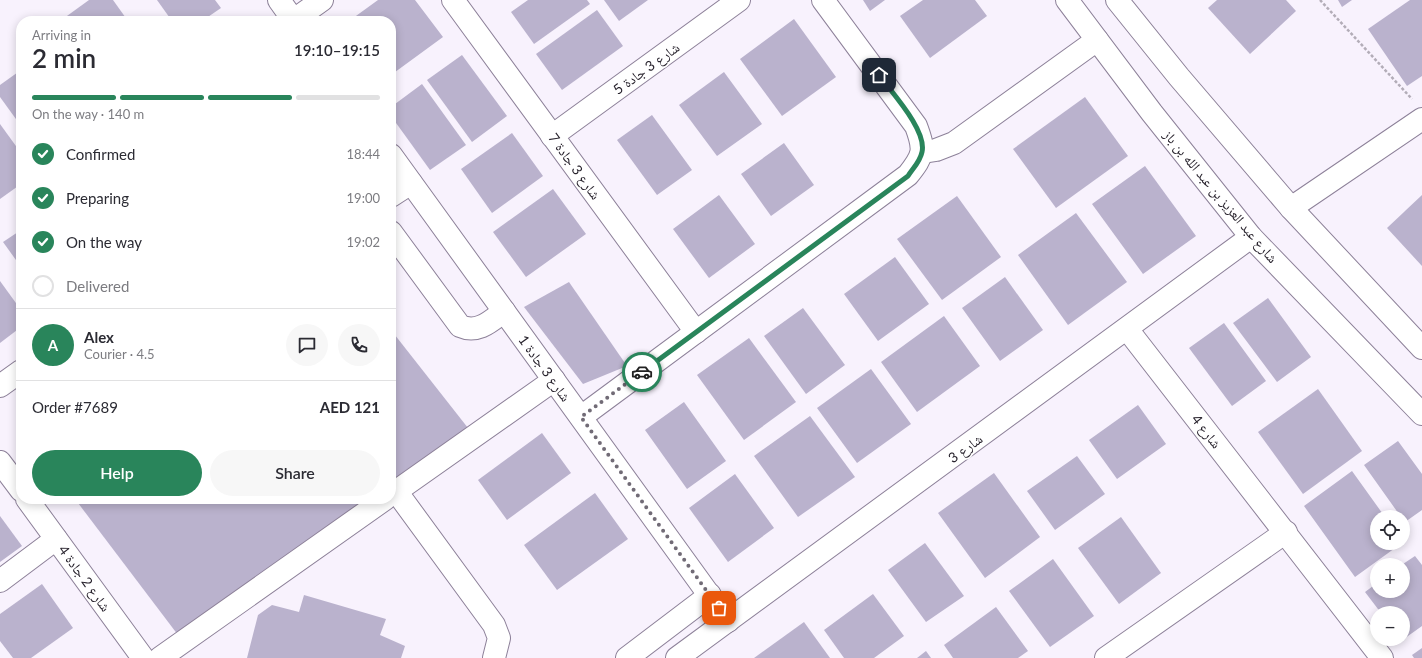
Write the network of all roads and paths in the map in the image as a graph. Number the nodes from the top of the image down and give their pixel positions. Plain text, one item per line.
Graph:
1 (279, 0) edge
2 (322, 0) edge
3 (453, 0) edge
4 (739, 0) edge
5 (824, 0) edge
6 (1067, 0) edge
7 (1320, 0) edge
8 (1117, 1) edge
9 (290, 16) edge
10 (301, 16) edge
11 (1097, 40) junction
12 (1419, 111) edge
13 (552, 136) junction
14 (922, 152) junction
15 (396, 162) edge
16 (411, 183) junction
17 (396, 193) edge
18 (1290, 208) junction
19 (1251, 237) junction
20 (396, 239) edge
21 (504, 311) junction
22 (1127, 329) junction
23 (696, 332) junction
24 (1422, 348) edge
25 (16, 375) edge
26 (554, 380) junction
27 (0, 386) edge
28 (1413, 398) edge
29 (1422, 414) edge
30 (581, 417) junction
31 (0, 462) edge
32 (16, 483) edge
33 (396, 491) edge
34 (396, 502) edge
35 (31, 504) edge
36 (377, 504) edge
37 (1286, 532) junction
38 (56, 539) junction
39 (0, 580) edge
40 (710, 596) junction
41 (728, 621) junction
42 (143, 658) edge
43 (160, 658) edge
44 (494, 658) edge
45 (627, 658) edge
46 (677, 658) edge
47 (1106, 658) edge
48 (1382, 658) edge

1 - 9 street
2 - 10 street
3 - 13 street, شارع 3 جادة 7
4 - 13 street, شارع 3 جادة 5
5 - 14 street
6 - 11 street, شارع عبد العزيز بن عبد الله بن باز
7 - 12 path
8 - 18 street
11 - 14 street
11 - 19 street, شارع عبد العزيز بن عبد الله بن باز
12 - 18 street
13 - 23 street, شارع 3 جادة 7
14 - 23 street
15 - 16 street, شارع 3 جادة 1
16 - 17 street
16 - 21 street, شارع 3 جادة 1
18 - 24 street
19 - 22 street, شارع 3
19 - 28 street, شارع عبد العزيز بن عبد الله بن باز
20 - 21 street
21 - 26 street, شارع 3 جادة 1
22 - 37 street, شارع 4
22 - 41 street, شارع 3
23 - 30 street
25 - 27 street
26 - 30 street, شارع 3 جادة 1
26 - 33 street
28 - 29 street, شارع عبد العزيز بن عبد الله بن باز
30 - 40 street, شارع 3 جادة 1
31 - 32 street
34 - 44 street
35 - 38 street, شارع 2 جادة 4
36 - 43 street
37 - 47 street
37 - 48 street, شارع 4
38 - 39 street
38 - 42 street, شارع 2 جادة 4
40 - 41 street, شارع 3 جادة 1
40 - 45 street
41 - 46 street, شارع 3

